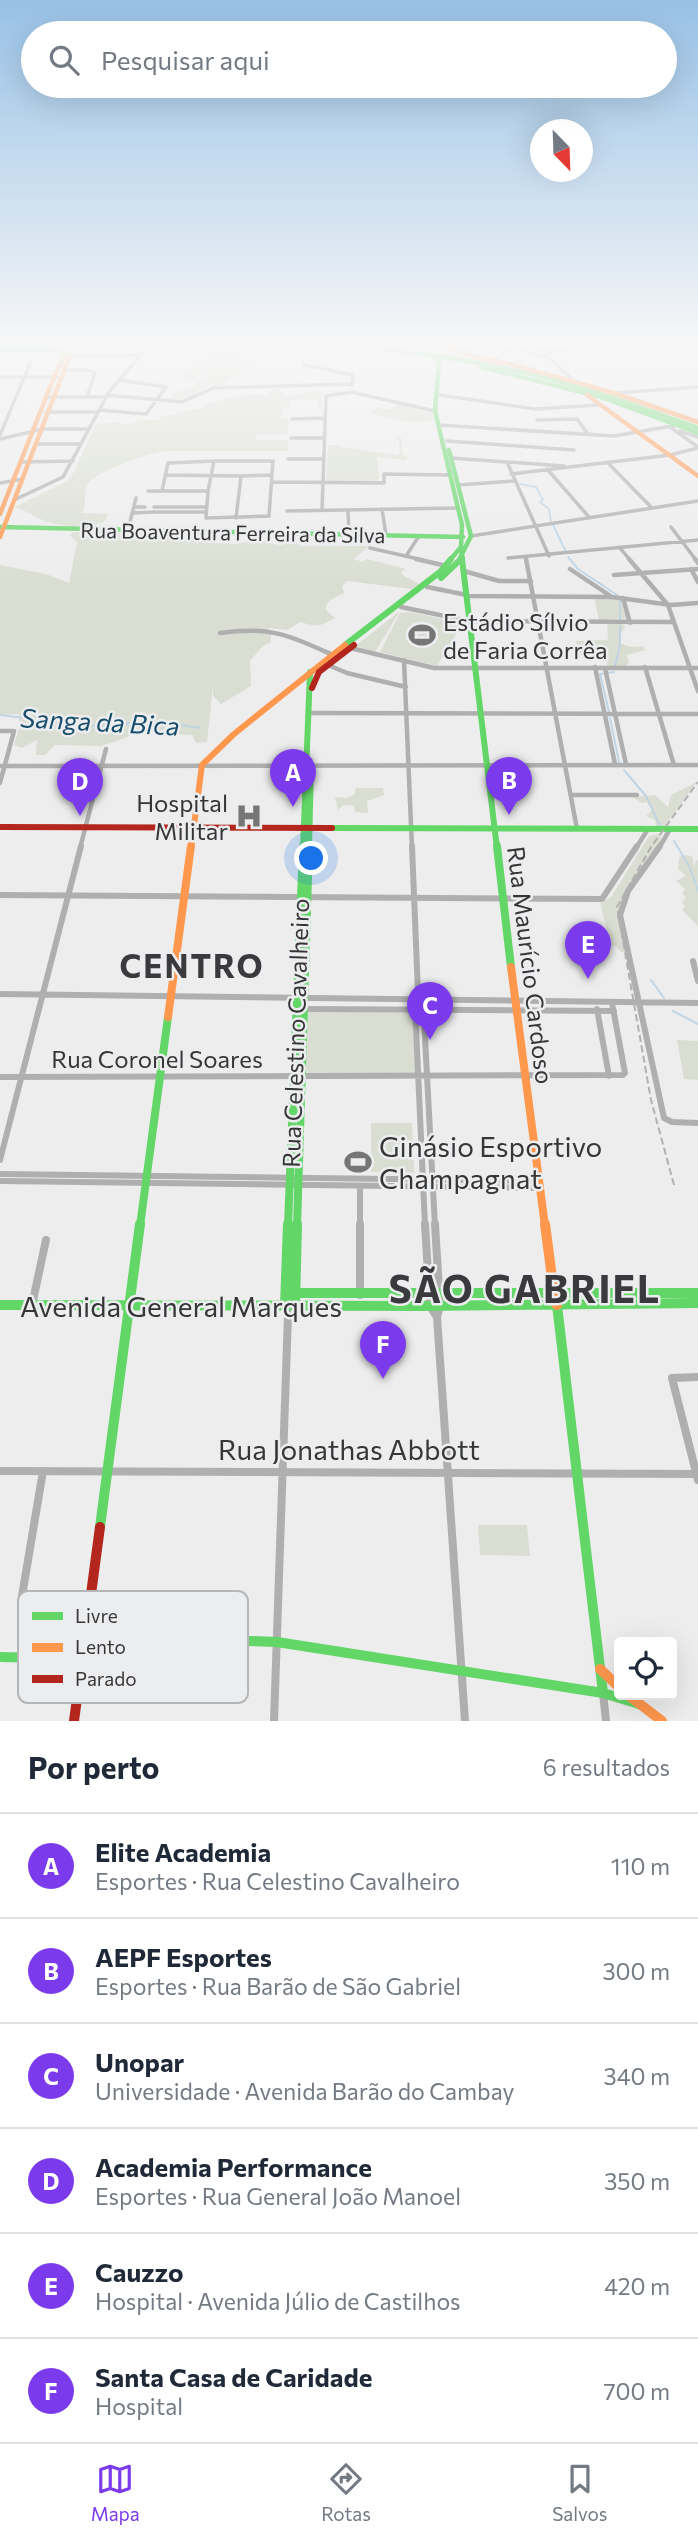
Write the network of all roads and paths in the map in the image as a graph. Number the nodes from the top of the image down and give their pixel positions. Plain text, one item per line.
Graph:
1 (36, 421) edge
2 (46, 421) edge
3 (93, 421) edge
4 (324, 421) edge
5 (439, 421) edge
6 (440, 421) edge
7 (579, 421) edge
8 (624, 421) edge
9 (657, 421) edge
10 (670, 421) edge
11 (440, 425) junction
12 (674, 427) junction
13 (43, 429) junction
14 (88, 429) junction
15 (636, 431) junction
16 (32, 433) junction
17 (698, 433) edge
18 (588, 434) junction
19 (0, 437) edge
20 (291, 438) dead end
21 (324, 438) junction
22 (447, 441) junction
23 (81, 443) junction
24 (37, 444) junction
25 (698, 448) edge
26 (574, 450) dead end
27 (670, 455) junction
28 (288, 458) dead end
29 (324, 458) junction
30 (451, 458) junction
31 (31, 459) junction
32 (22, 460) junction
33 (283, 460) dead end
34 (72, 461) junction
35 (214, 461) junction
36 (273, 461) junction
37 (507, 462) junction
38 (608, 463) junction
39 (543, 464) junction
40 (578, 467) junction
41 (548, 471) junction
42 (511, 474) junction
43 (165, 475) junction
44 (211, 475) junction
45 (272, 475) junction
46 (450, 475) junction
47 (698, 475) edge
48 (241, 476) junction
49 (19, 479) junction
50 (513, 481) junction
51 (272, 482) junction
52 (286, 482) joint
53 (0, 483) edge
54 (323, 483) junction
55 (458, 485) junction
56 (148, 491) dead end
57 (162, 491) junction
58 (208, 491) junction
59 (136, 498) dead end
60 (7, 501) edge
61 (698, 501) edge
62 (134, 507) junction
63 (151, 508) junction
64 (458, 508) junction
65 (652, 508) junction
66 (205, 509) junction
67 (383, 509) junction
68 (322, 510) junction
69 (348, 510) junction
70 (287, 511) dead end
71 (132, 513) junction
72 (0, 514) edge
73 (268, 516) junction
74 (279, 516) dead end
75 (589, 517) junction
76 (236, 518) junction
77 (535, 525) junction
78 (2, 527) edge
79 (671, 527) dead end
80 (128, 530) junction
81 (349, 535) junction
82 (386, 535) junction
83 (419, 536) junction
84 (467, 536) junction
85 (0, 537) edge
86 (698, 540) edge
87 (683, 541) junction
88 (370, 548) dead end
89 (461, 548) junction
90 (620, 548) junction
91 (406, 556) junction
92 (549, 556) junction
93 (463, 557) junction
94 (508, 558) dead end
95 (526, 558) junction
96 (698, 563) edge
97 (450, 567) junction
98 (570, 569) dead end
99 (691, 569) junction
100 (698, 569) edge
101 (464, 571) junction
102 (641, 572) junction
103 (614, 575) dead end
104 (531, 581) junction
105 (698, 582) edge
106 (427, 587) junction
107 (467, 595) junction
108 (534, 595) junction
109 (612, 597) junction
110 (623, 598) junction
111 (698, 603) edge
112 (668, 605) junction
113 (401, 607) junction
114 (469, 621) junction
115 (538, 621) junction
116 (674, 622) junction
117 (630, 623) junction
118 (220, 633) dead end
119 (346, 647) junction
120 (333, 655) junction
121 (404, 660) junction
122 (328, 665) junction
123 (595, 667) junction
124 (645, 667) junction
125 (475, 668) junction
126 (546, 668) junction
127 (605, 668) junction
128 (690, 668) junction
129 (698, 668) edge
130 (310, 672) junction
131 (406, 687) junction
132 (698, 691) edge
133 (310, 694) junction
134 (310, 713) junction
135 (406, 713) junction
136 (604, 714) junction
137 (614, 714) junction
138 (659, 714) junction
139 (698, 714) edge
140 (480, 715) junction
141 (555, 715) junction
142 (0, 731) edge
143 (106, 749) dead end
144 (697, 763) edge
145 (308, 764) junction
146 (408, 764) junction
147 (486, 764) junction
148 (615, 764) junction
149 (626, 764) junction
150 (202, 765) junction
151 (564, 765) junction
152 (674, 765) junction
153 (3, 766) edge
154 (102, 766) junction
155 (0, 783) edge
156 (571, 795) junction
157 (637, 795) dead end
158 (0, 827) edge
159 (87, 827) junction
160 (193, 828) junction
161 (410, 828) junction
162 (494, 828) junction
163 (307, 829) junction
164 (577, 829) junction
165 (648, 829) junction
166 (670, 829) junction
167 (698, 829) edge
168 (0, 895) edge
169 (68, 897) junction
170 (184, 897) junction
171 (412, 897) junction
172 (304, 898) junction
173 (504, 898) junction
174 (694, 961) dead end
175 (698, 981) edge
176 (0, 993) edge
177 (42, 994) junction
178 (172, 996) junction
179 (301, 998) junction
180 (418, 998) junction
181 (515, 1001) junction
182 (596, 1002) junction
183 (637, 1003) junction
184 (698, 1003) edge
185 (613, 1007) junction
186 (300, 1009) junction
187 (415, 1009) junction
188 (423, 1009) junction
189 (516, 1010) junction
190 (597, 1011) junction
191 (609, 1076) junction
192 (0, 1077) edge
193 (22, 1077) junction
194 (162, 1077) junction
195 (418, 1077) junction
196 (428, 1077) junction
197 (525, 1077) junction
198 (298, 1078) junction
199 (698, 1123) edge
200 (0, 1160) edge
201 (0, 1174) edge
202 (148, 1180) junction
203 (0, 1181) edge
204 (294, 1182) junction
205 (360, 1183) junction
206 (424, 1183) junction
207 (434, 1183) junction
208 (540, 1185) junction
209 (47, 1240) dead end
210 (285, 1293) junction
211 (295, 1293) junction
212 (360, 1293) junction
213 (429, 1293) junction
214 (440, 1293) junction
215 (496, 1293) junction
216 (554, 1293) junction
217 (675, 1293) junction
218 (698, 1293) edge
219 (698, 1303) edge
220 (678, 1304) junction
221 (0, 1305) edge
222 (32, 1305) junction
223 (131, 1305) junction
224 (557, 1305) junction
225 (285, 1306) junction
226 (295, 1306) junction
227 (430, 1306) junction
228 (440, 1306) junction
229 (497, 1306) junction
230 (360, 1307) junction
231 (288, 1315) junction
232 (437, 1317) junction
233 (698, 1377) edge
234 (0, 1471) edge
235 (43, 1471) junction
236 (109, 1471) junction
237 (282, 1471) junction
238 (449, 1471) junction
239 (577, 1475) junction
240 (698, 1476) edge
241 (23, 1591) edge
242 (92, 1591) edge
243 (248, 1641) edge
244 (277, 1642) junction
245 (0, 1657) edge
246 (18, 1657) edge
247 (600, 1670) junction
248 (462, 1673) junction
249 (614, 1683) edge
250 (603, 1693) junction
251 (634, 1700) edge
252 (77, 1703) edge
253 (639, 1704) junction
254 (74, 1721) edge
255 (274, 1721) edge
256 (466, 1721) edge
257 (606, 1721) edge
258 (662, 1721) edge

1 - 16 main road
2 - 13 main road
3 - 14 street
4 - 21 street
5 - 11 main road
6 - 11 main road
7 - 18 street
8 - 15 main road
9 - 12 main road
10 - 17 main road
11 - 18 street
11 - 22 main road
11 - 46 main road
12 - 15 street
12 - 17 main road
12 - 25 street
13 - 14 street
13 - 16 street
13 - 24 main road
14 - 23 street
15 - 18 street
15 - 27 main road
16 - 19 street
16 - 32 main road
20 - 21 street
21 - 29 street
22 - 26 street
22 - 30 main road
23 - 24 street
23 - 34 street
24 - 31 main road
25 - 27 street
27 - 38 street
27 - 47 main road
28 - 29 street
29 - 54 street
30 - 37 street
30 - 55 main road
31 - 32 main road
31 - 34 street
31 - 49 main road
32 - 49 main road
33 - 36 street
34 - 60 street
35 - 36 street
35 - 43 street
35 - 44 street
36 - 45 street
37 - 39 street
37 - 42 street
38 - 40 street
38 - 65 street
39 - 40 street
39 - 41 street
40 - 41 street
41 - 42 street
41 - 75 street
42 - 50 street
43 - 44 street
43 - 57 street
44 - 48 street
44 - 58 street
45 - 48 street
45 - 51 street
46 - 54 street
46 - 64 main road
48 - 76 street
49 - 53 street
49 - 60 main road
50 - 55 street
50 - 77 street
51 - 52 street
51 - 73 street
52 - 54 street
54 - 68 street
55 - 84 main road
56 - 57 street
57 - 58 street
58 - 66 street
59 - 62 street
60 - 72 main road
60 - 78 main road
61 - 65 street
62 - 63 street
62 - 71 street
63 - 66 street
63 - 71 street
64 - 67 street
64 - 84 main road
65 - 75 street
66 - 76 street
67 - 69 street
67 - 82 street
68 - 69 street
68 - 70 street
69 - 81 street
71 - 80 street
73 - 74 street
73 - 76 street
75 - 77 street
77 - 84 street
77 - 92 street
78 - 80 main road, Rua Boaventura Ferreira da Silva
78 - 85 main road
79 - 87 street
80 - 81 main road, Rua Boaventura Ferreira da Silva
81 - 82 main road, Rua Boaventura Ferreira da Silva
82 - 83 main road, Rua Boaventura Ferreira da Silva
83 - 84 main road, Rua Boaventura Ferreira da Silva
83 - 91 street
84 - 89 main road
84 - 93 main road
86 - 87 street
87 - 90 street
87 - 96 street
88 - 91 street
89 - 93 main road, Rua Maurício Cardoso
89 - 97 main road
90 - 92 street
90 - 102 street
91 - 97 street
92 - 95 street
93 - 97 main road
93 - 101 main road, Rua Maurício Cardoso
94 - 95 street
95 - 104 street
97 - 101 main road
97 - 106 main road
97 - 119 main road
98 - 109 street
99 - 100 street
99 - 102 street
99 - 105 street
101 - 104 street
101 - 107 main road, Rua Maurício Cardoso
102 - 103 street
102 - 112 street
104 - 108 street
106 - 107 street
106 - 113 main road
107 - 108 street
107 - 114 main road, Rua Maurício Cardoso
108 - 109 street
108 - 115 street
109 - 110 street
110 - 112 street
110 - 117 street
111 - 112 street
112 - 116 street
113 - 114 street
113 - 119 main road
114 - 115 street
114 - 125 main road, Rua Maurício Cardoso
115 - 117 street
115 - 126 street
116 - 117 street
116 - 128 street
118 - 120 street
119 - 120 main road
119 - 121 street
119 - 122 main road
120 - 130 main road
121 - 125 street
121 - 131 street
122 - 131 street
122 - 133 main road
123 - 126 street
123 - 127 street
123 - 136 street
124 - 127 street
124 - 128 street
124 - 138 street
125 - 126 street
125 - 140 main road, Rua Maurício Cardoso
126 - 141 street
127 - 137 street
128 - 129 street
128 - 132 street
130 - 133 main road, Rua Celestino Cavalheiro
130 - 150 main road
131 - 135 street
133 - 134 main road, Rua Celestino Cavalheiro
134 - 135 street
134 - 145 main road, Rua Celestino Cavalheiro
135 - 140 street
135 - 146 street
136 - 137 street
136 - 141 street
136 - 148 street
137 - 138 street
137 - 149 street
138 - 139 street
138 - 152 street
140 - 141 street
140 - 147 main road, Rua Maurício Cardoso
141 - 151 street
142 - 153 street
143 - 154 street
144 - 152 street
145 - 146 street
145 - 150 street
145 - 163 main road, Rua Celestino Cavalheiro
146 - 147 street
146 - 161 street
147 - 151 street
147 - 162 main road, Rua Maurício Cardoso
148 - 149 street
148 - 151 street
149 - 152 street
150 - 154 street
150 - 160 main road
151 - 156 street
153 - 154 street
153 - 155 street
154 - 159 street
156 - 157 street
156 - 164 street
158 - 159 main road
159 - 160 main road
159 - 169 street
160 - 163 main road
160 - 170 main road
161 - 162 main road
161 - 163 main road
161 - 171 street
162 - 164 main road
162 - 173 main road, Rua Maurício Cardoso
163 - 172 main road, Rua Celestino Cavalheiro
164 - 165 main road
165 - 166 main road
165 - 173 street
166 - 167 main road
166 - 183 street
168 - 169 street
169 - 170 street
169 - 177 street
170 - 172 street
170 - 178 main road
171 - 172 street
171 - 173 street
171 - 180 street
172 - 179 main road, Rua Celestino Cavalheiro
173 - 181 main road, Rua Maurício Cardoso
174 - 175 street
176 - 177 street
177 - 178 street
177 - 193 street
178 - 179 street
178 - 194 main road
179 - 180 street
179 - 186 main road, Rua Celestino Cavalheiro
180 - 181 street
180 - 187 street
180 - 188 street
181 - 182 street
181 - 189 main road, Rua Maurício Cardoso
182 - 185 street
182 - 190 street
183 - 184 street
183 - 185 street
183 - 199 street
185 - 190 street
185 - 191 street
186 - 187 street
186 - 198 main road, Rua Celestino Cavalheiro
187 - 188 street
187 - 195 street
188 - 189 street
188 - 196 street
189 - 190 street
189 - 197 main road, Rua Maurício Cardoso
190 - 191 street
191 - 197 street, Rua Coronel Soares
192 - 193 street, Rua Coronel Soares
193 - 194 street, Rua Coronel Soares
193 - 200 street
194 - 198 street, Rua Coronel Soares
194 - 202 main road
195 - 196 street, Rua Coronel Soares
195 - 198 street, Rua Coronel Soares
195 - 206 street
196 - 197 street, Rua Coronel Soares
196 - 207 street
197 - 208 main road, Rua Maurício Cardoso
198 - 204 main road, Rua Celestino Cavalheiro
201 - 202 street
202 - 203 street
202 - 204 street
202 - 223 main road
204 - 205 street
204 - 210 main road, Rua Celestino Cavalheiro
204 - 211 main road, Rua Celestino Cavalheiro
205 - 206 street
205 - 212 street
206 - 207 street
206 - 213 street
207 - 208 street
207 - 214 street
208 - 216 main road, Rua Maurício Cardoso
209 - 222 street
210 - 211 main road, Avenida General Marques
210 - 225 main road, Rua Celestino Cavalheiro
211 - 212 main road, Avenida General Marques
211 - 226 main road, Rua Celestino Cavalheiro
212 - 213 main road, Avenida General Marques
212 - 230 street
213 - 214 main road, Avenida General Marques
213 - 227 street
214 - 215 main road, Avenida General Marques
214 - 228 street
215 - 216 main road, Avenida General Marques
215 - 229 main road
216 - 217 main road, Avenida General Marques
216 - 224 main road, Rua Maurício Cardoso
217 - 218 main road, Avenida General Marques
217 - 220 main road
219 - 220 main road, Avenida General Marques
220 - 224 main road, Avenida General Marques
221 - 222 main road, Avenida General Marques
222 - 223 main road, Avenida General Marques
223 - 225 main road, Avenida General Marques
223 - 236 main road
224 - 229 main road, Avenida General Marques
224 - 239 main road, Rua Maurício Cardoso
225 - 226 main road, Avenida General Marques
225 - 231 street
226 - 230 main road, Avenida General Marques
226 - 231 street
227 - 228 main road, Avenida General Marques
227 - 230 main road, Avenida General Marques
227 - 232 street
228 - 229 main road, Avenida General Marques
228 - 232 street
231 - 237 street
232 - 238 street
233 - 240 street
234 - 235 street, Rua Jonathas Abbott
235 - 236 street, Rua Jonathas Abbott
235 - 241 street
236 - 237 street, Rua Jonathas Abbott
236 - 242 main road
237 - 238 street, Rua Jonathas Abbott
237 - 244 street
238 - 239 street, Rua Jonathas Abbott
238 - 248 street
239 - 240 street, Rua Jonathas Abbott
239 - 247 main road, Rua Maurício Cardoso
243 - 244 main road
244 - 248 main road
244 - 255 street
245 - 246 main road
247 - 249 main road
247 - 250 main road, Rua Maurício Cardoso
248 - 250 main road
248 - 256 street
250 - 253 main road
250 - 257 street, Rua Maurício Cardoso
251 - 253 main road
252 - 254 main road
253 - 258 main road

